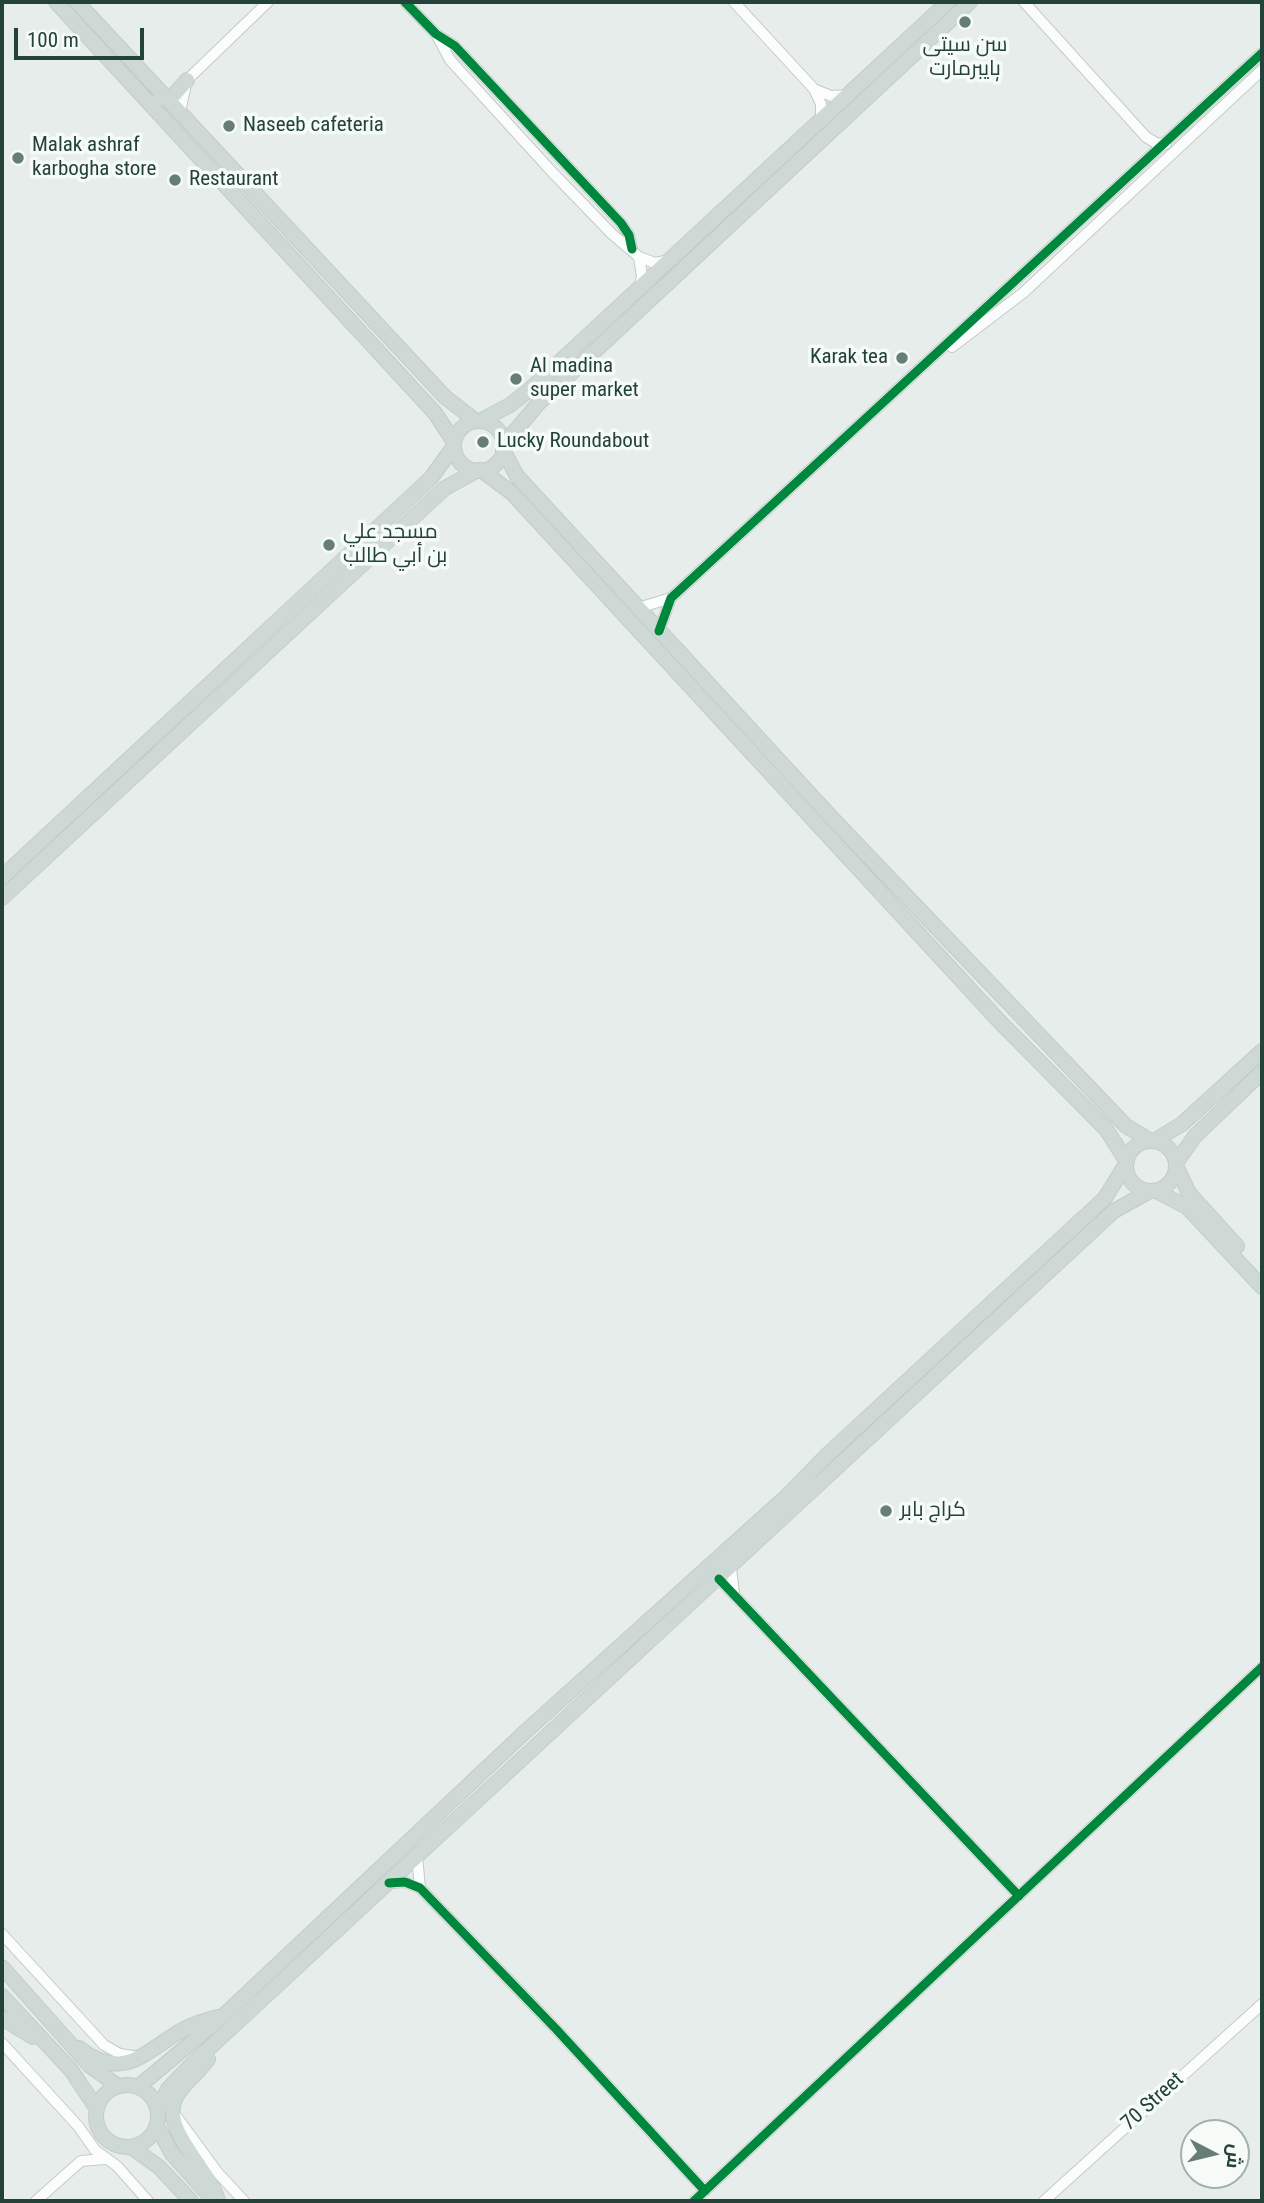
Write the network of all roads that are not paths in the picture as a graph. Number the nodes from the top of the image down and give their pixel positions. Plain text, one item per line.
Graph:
1 (56, 2) edge
2 (76, 2) edge
3 (268, 2) edge
4 (405, 2) edge
5 (734, 2) edge
6 (948, 2) edge
7 (970, 2) edge
8 (1024, 2) edge
9 (1262, 54) edge
10 (879, 67) junction
11 (1262, 70) edge
12 (187, 80) junction
13 (155, 86) junction
14 (814, 89) junction
15 (142, 93) junction
16 (848, 95) junction
17 (167, 99) junction
18 (180, 112) junction
19 (821, 121) junction
20 (840, 123) junction
21 (1146, 137) junction
22 (1166, 144) junction
23 (1148, 160) junction
24 (635, 253) junction
25 (672, 259) junction
26 (639, 289) junction
27 (934, 356) junction
28 (478, 421) junction
29 (454, 444) junction
30 (503, 447) junction
31 (479, 470) junction
32 (671, 598) junction
33 (638, 608) junction
34 (659, 631) junction
35 (749, 749) junction
36 (783, 763) junction
37 (800, 806) junction
38 (830, 816) junction
39 (2, 877) edge
40 (2, 898) edge
41 (1262, 1051) edge
42 (1262, 1072) edge
43 (1153, 1141) junction
44 (1126, 1163) junction
45 (1176, 1163) junction
46 (1153, 1191) junction
47 (1262, 1273) edge
48 (1262, 1287) edge
49 (748, 1531) junction
50 (730, 1568) junction
51 (719, 1579) junction
52 (734, 1593) junction
53 (1262, 1667) edge
54 (525, 1732) junction
55 (455, 1822) junction
56 (417, 1856) junction
57 (389, 1883) junction
58 (421, 1888) junction
59 (1019, 1896) junction
60 (2, 1934) edge
61 (2, 1967) edge
62 (2, 1996) edge
63 (1262, 2004) edge
64 (223, 2016) junction
65 (2, 2018) edge
66 (218, 2041) junction
67 (2, 2043) edge
68 (73, 2043) junction
69 (48, 2046) junction
70 (145, 2057) junction
71 (118, 2086) junction
72 (138, 2087) junction
73 (97, 2109) junction
74 (158, 2109) junction
75 (173, 2112) junction
76 (157, 2126) junction
77 (85, 2137) junction
78 (131, 2147) junction
79 (106, 2159) junction
80 (77, 2164) junction
81 (705, 2191) junction
82 (187, 2199) edge
83 (36, 2201) edge
84 (148, 2201) edge
85 (216, 2201) edge
86 (244, 2201) edge
87 (694, 2201) edge
88 (1044, 2201) edge

1 - 15 main road
2 - 13 main road
3 - 12 street
4 - 24 street
5 - 14 street
6 - 10 main road
7 - 20 main road
8 - 21 street
9 - 22 street
10 - 16 main road
10 - 20 main road
11 - 27 street
12 - 13 street
12 - 17 main road
12 - 18 street
13 - 17 main road
14 - 16 street
14 - 19 street
15 - 17 main road
15 - 29 main road
16 - 19 main road
17 - 18 main road
18 - 28 main road
19 - 25 main road
20 - 30 main road
21 - 22 street
21 - 23 street
22 - 23 street
23 - 27 street
24 - 25 street
24 - 26 street
25 - 26 main road
26 - 28 main road
27 - 32 street
28 - 29 main road
28 - 30 main road
29 - 31 main road
29 - 39 main road
30 - 31 main road
30 - 33 main road
31 - 35 main road
31 - 40 main road
32 - 33 street
32 - 34 street
33 - 34 main road
34 - 36 main road
35 - 36 main road
35 - 37 main road
36 - 38 main road
37 - 38 main road
37 - 44 main road
38 - 43 main road
41 - 43 main road
42 - 45 main road
43 - 44 main road
43 - 45 main road
44 - 46 main road
44 - 49 main road
45 - 46 main road
45 - 47 main road
46 - 48 main road
46 - 50 main road
49 - 51 main road
49 - 54 main road
50 - 51 main road
50 - 52 street
51 - 52 street
51 - 55 main road
52 - 59 street
53 - 59 street
54 - 55 main road
54 - 64 main road
55 - 56 main road
56 - 57 main road
56 - 58 street
57 - 58 street
57 - 66 main road
58 - 81 street
59 - 81 street
60 - 70 street
61 - 68 main road
62 - 69 main road
63 - 88 street, 70 Street
64 - 70 main road
64 - 72 main road
65 - 69 main road
66 - 74 main road
66 - 75 main road
67 - 77 street
68 - 70 main road
68 - 71 main road
69 - 73 main road
71 - 72 main road
71 - 73 main road
72 - 74 main road
73 - 78 main road
74 - 76 main road
75 - 85 main road
75 - 86 street
76 - 78 main road
76 - 85 main road
77 - 79 street
77 - 80 street
78 - 82 main road
79 - 80 street
79 - 84 street
80 - 83 street
81 - 87 street

